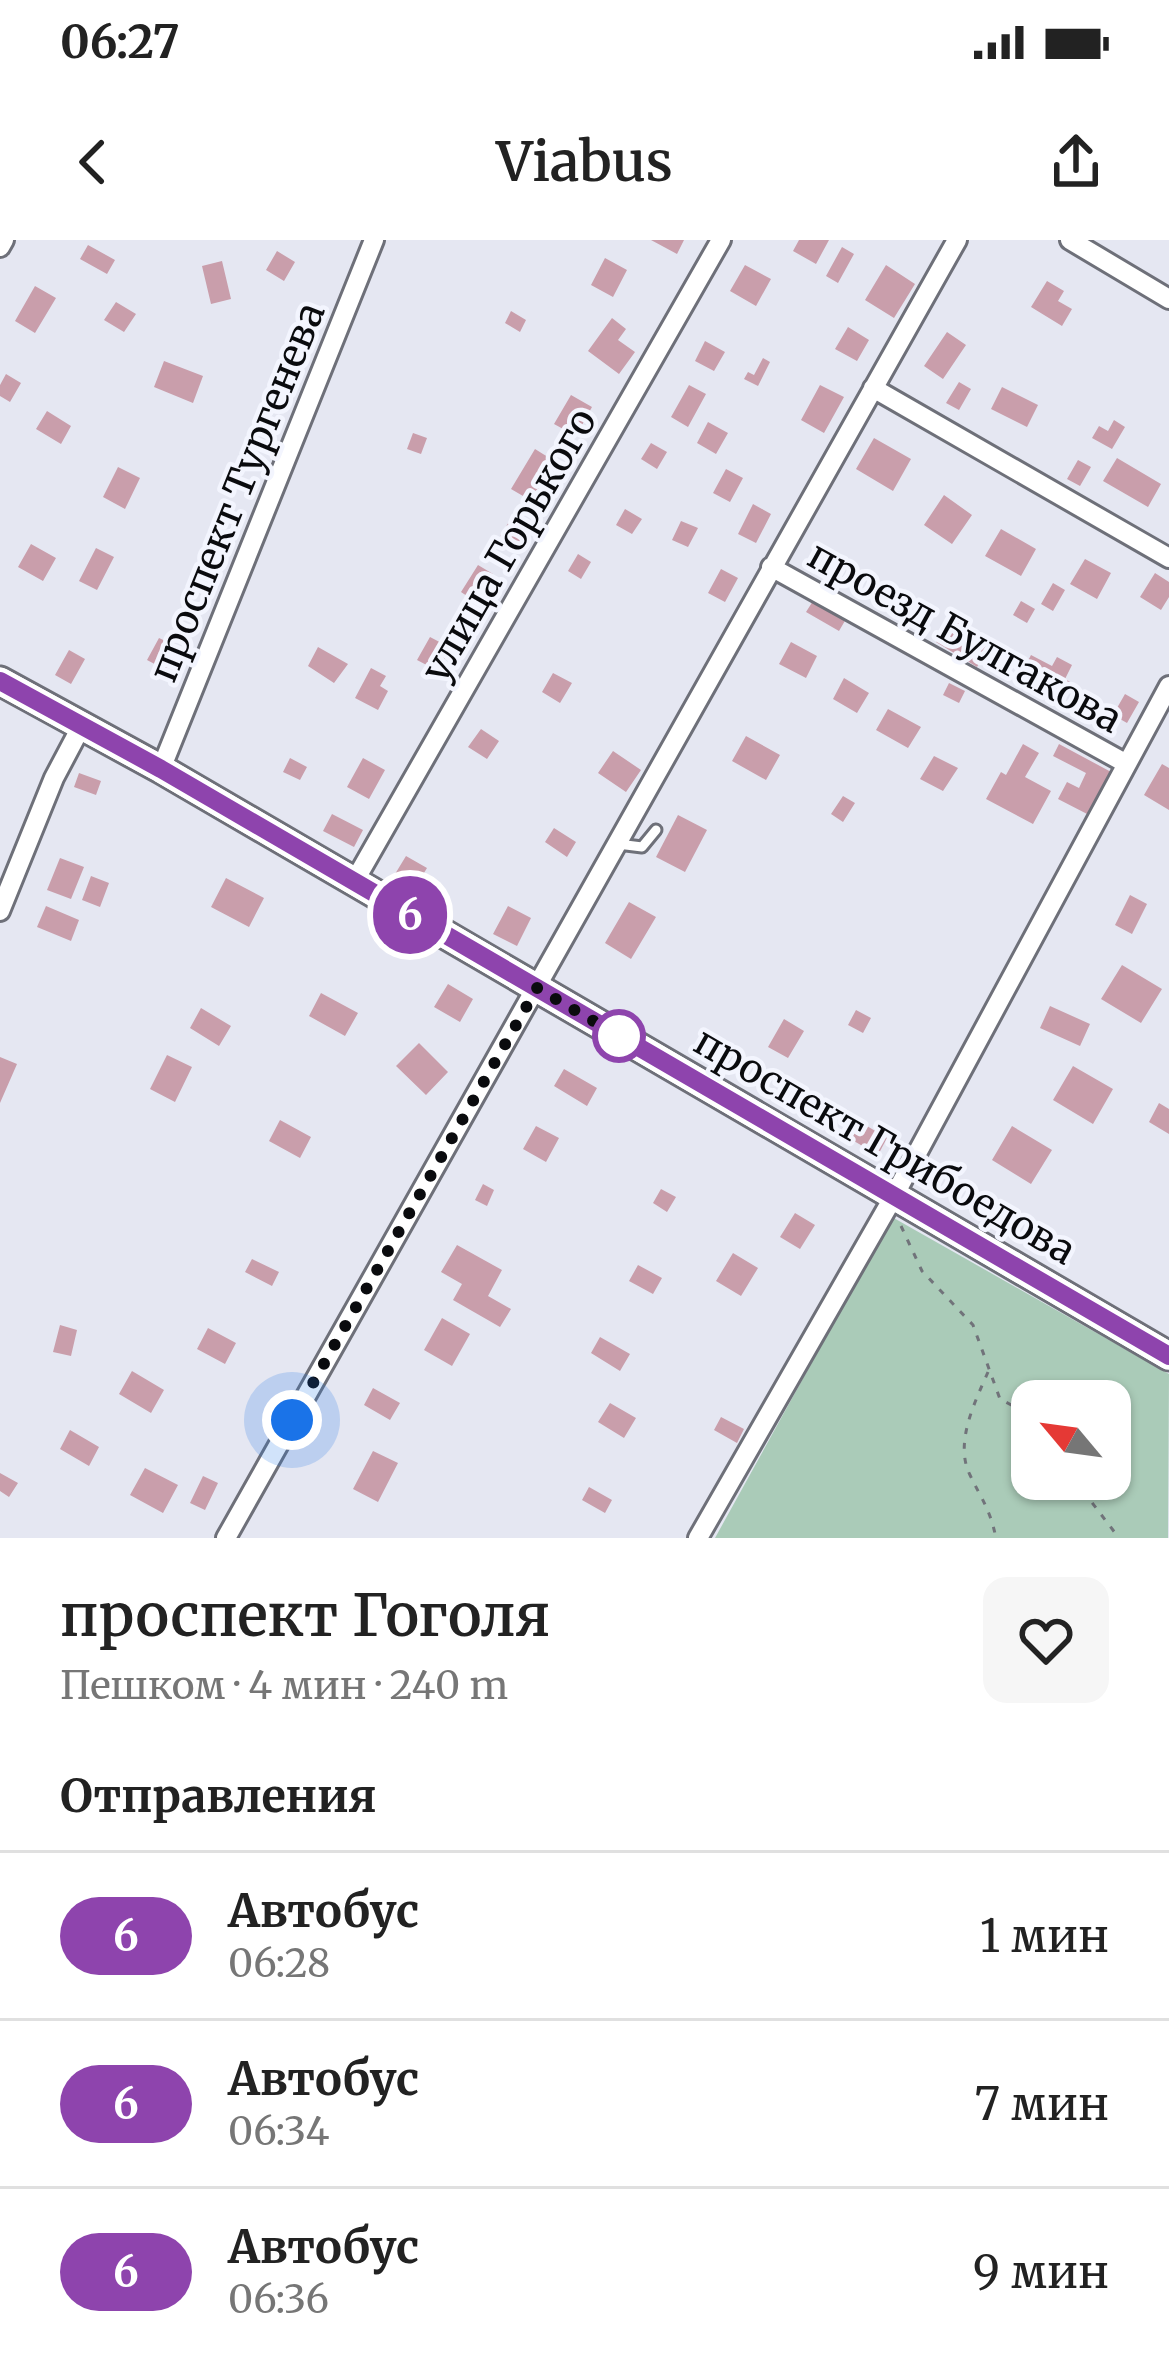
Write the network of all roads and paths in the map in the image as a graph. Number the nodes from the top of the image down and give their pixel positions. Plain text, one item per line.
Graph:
1 (374, 240) edge
2 (721, 240) edge
3 (957, 240) edge
4 (1070, 240) edge
5 (1169, 299) edge
6 (873, 388) junction
7 (1169, 558) edge
8 (771, 567) junction
9 (0, 681) edge
10 (1169, 686) edge
11 (80, 727) junction
12 (1127, 764) junction
13 (161, 769) junction
14 (656, 830) dead end
15 (618, 844) junction
16 (354, 882) junction
17 (0, 911) edge
18 (537, 988) junction
19 (892, 1199) junction
20 (1169, 1356) edge
21 (989, 1370) junction
22 (1011, 1405) edge
23 (1090, 1500) edge
24 (226, 1538) edge
25 (698, 1538) edge
26 (996, 1538) edge
27 (1119, 1538) edge

1 - 13 street, проспект Тургенева
2 - 16 street, улица Горького
3 - 6 street
4 - 5 street
6 - 7 street
6 - 8 street
8 - 12 street, проезд Булгакова
8 - 15 street
9 - 11 street, проспект Грибоедова
10 - 12 street
11 - 13 street, проспект Грибоедова
11 - 17 street
12 - 19 street
13 - 16 street, проспект Грибоедова
14 - 15 lane
15 - 18 street
16 - 18 street, проспект Грибоедова
18 - 19 street, проспект Грибоедова
18 - 24 street
19 - 20 street, проспект Грибоедова
19 - 21 path
19 - 25 street
21 - 22 path
21 - 26 path
23 - 27 path

